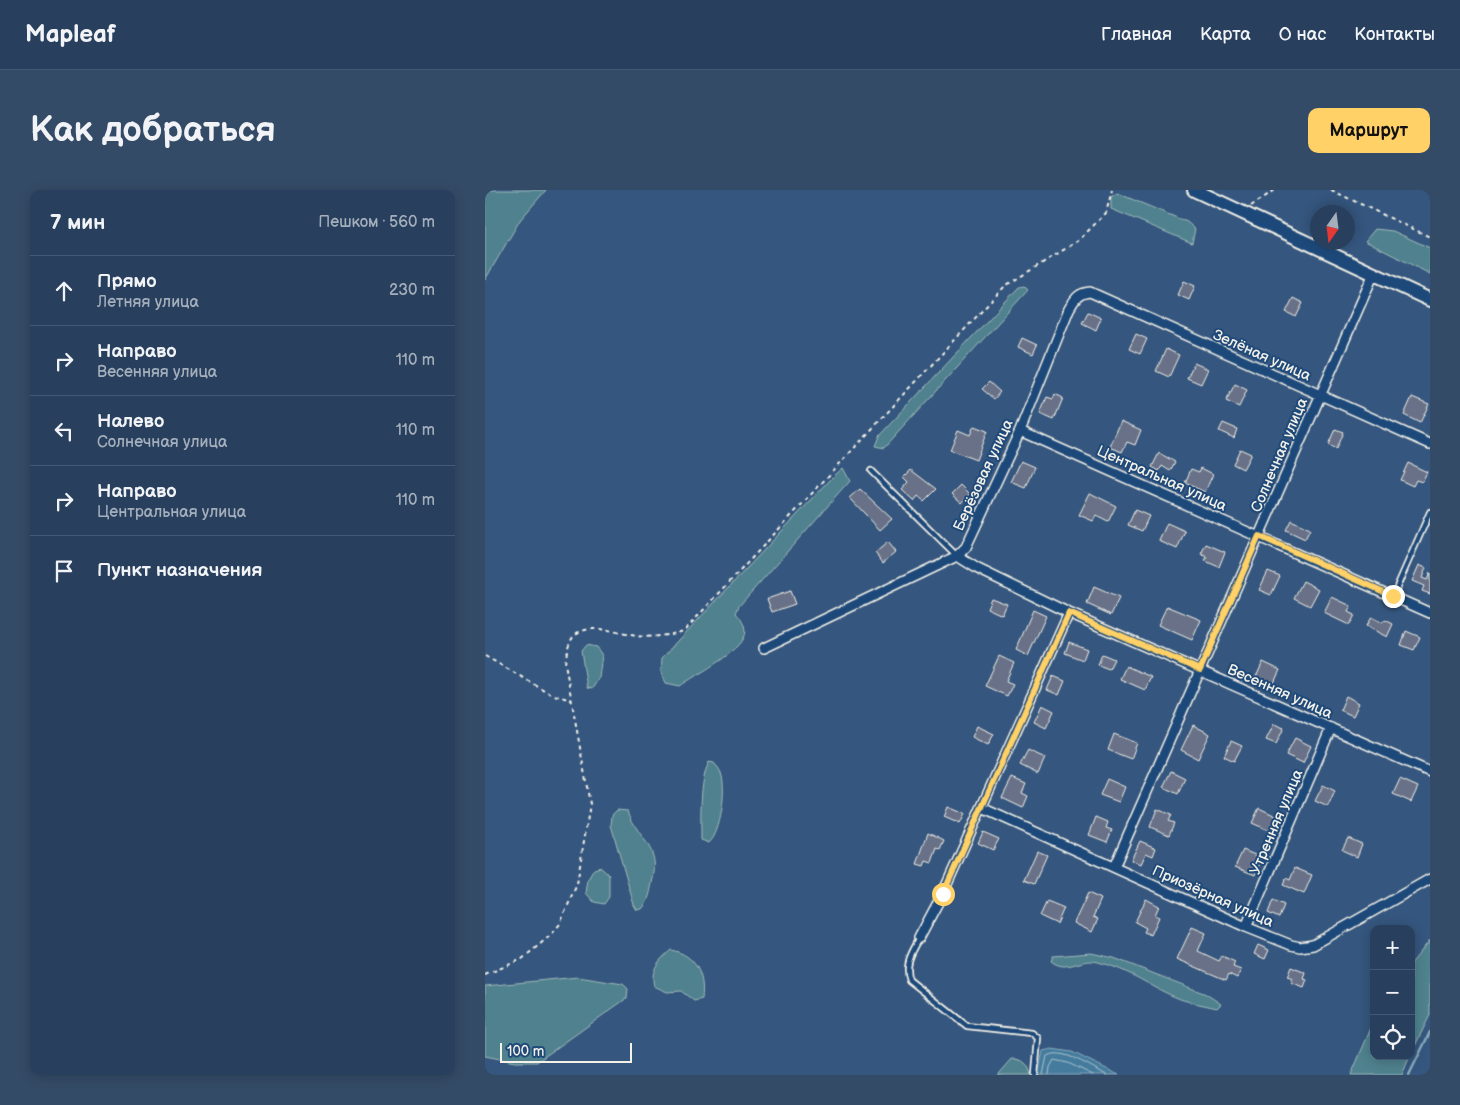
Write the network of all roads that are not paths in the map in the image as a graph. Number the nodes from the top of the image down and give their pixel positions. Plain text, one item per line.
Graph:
1 (1194, 190) edge
2 (1373, 273) junction
3 (1082, 293) joint
4 (1430, 300) edge
5 (1319, 396) junction
6 (1020, 431) junction
7 (1430, 444) edge
8 (871, 471) dead end
9 (1430, 512) edge
10 (1259, 536) junction
11 (957, 556) junction
12 (1393, 596) junction
13 (1069, 613) junction
14 (1430, 613) edge
15 (764, 648) dead end
16 (1200, 670) junction
17 (1331, 728) junction
18 (1430, 772) edge
19 (982, 808) junction
20 (1114, 867) junction
21 (1430, 879) edge
22 (1246, 927) junction
23 (919, 938) joint
24 (1035, 1075) edge

1 - 2 main road
2 - 4 main road
2 - 5 street, Солнечная улица
3 - 5 street, Зелёная улица
3 - 6 street, Берёзовая улица
5 - 7 street, Зелёная улица
5 - 10 street, Солнечная улица
6 - 10 street, Центральная улица
6 - 11 street, Берёзовая улица
8 - 11 lane
9 - 12 lane
10 - 12 street, Центральная улица
10 - 16 street, Солнечная улица
11 - 13 street, Весенняя улица
11 - 15 street, Берёзовая улица
12 - 14 street, Центральная улица
13 - 16 street, Весенняя улица
13 - 19 street
16 - 17 street, Весенняя улица
16 - 20 street, Солнечная улица
17 - 18 street, Весенняя улица
17 - 22 street, Утренняя улица
19 - 20 street, Приозёрная улица
19 - 23 street
20 - 22 street, Приозёрная улица
21 - 22 street, Приозёрная улица
23 - 24 lane

